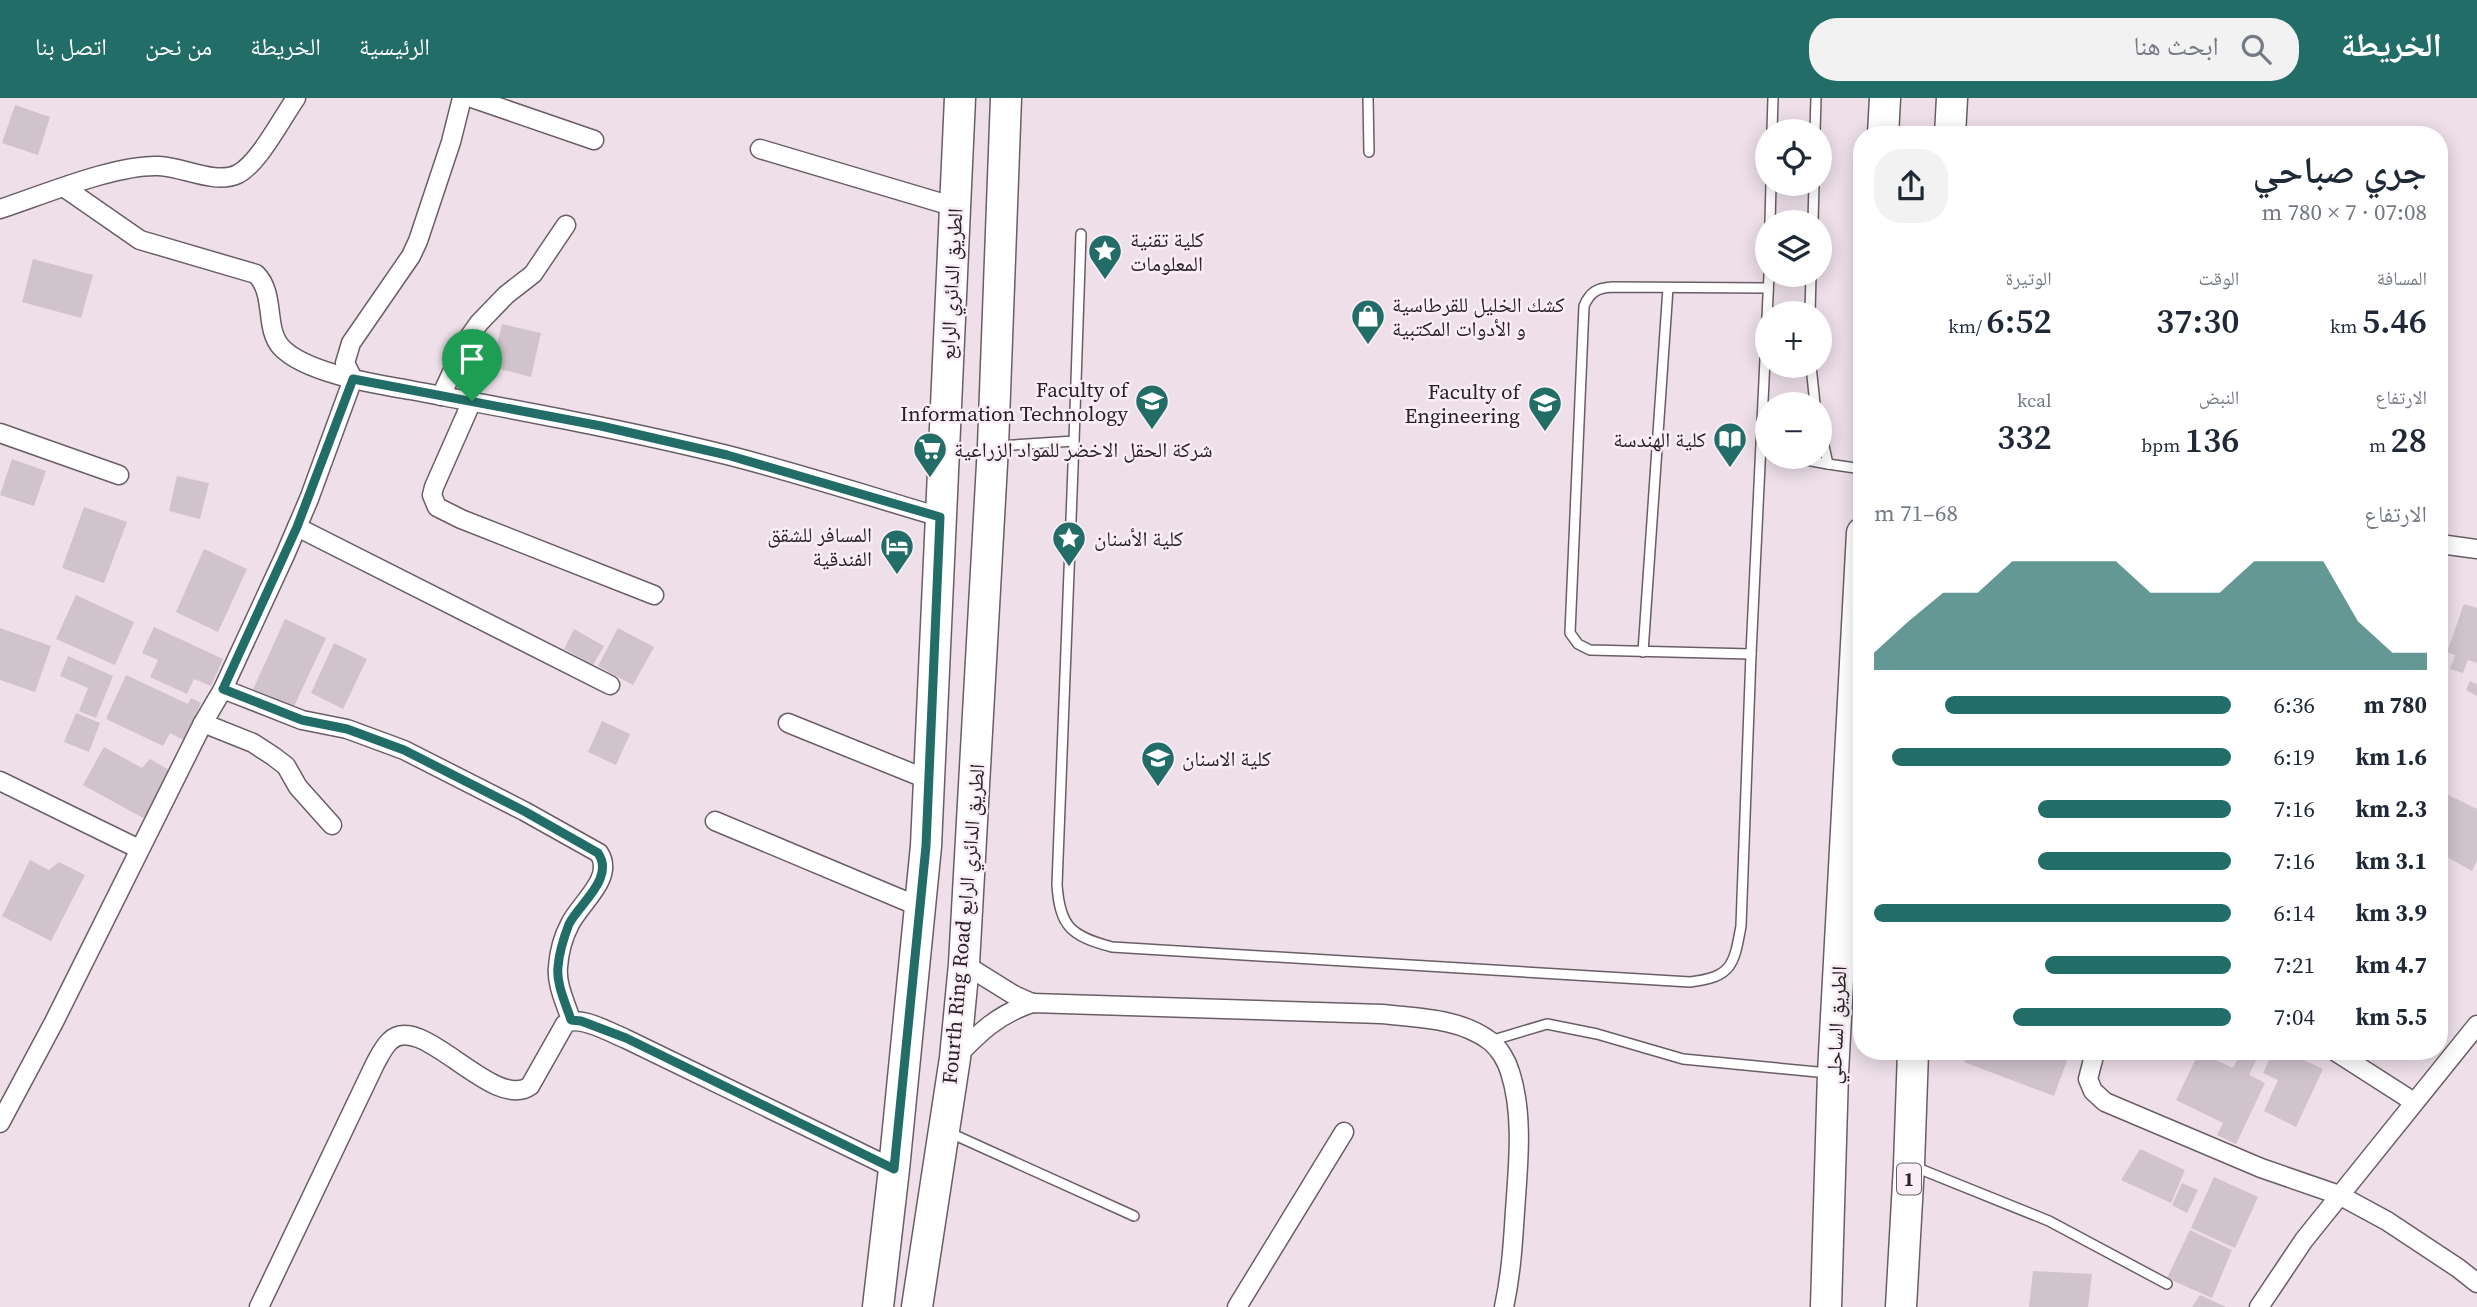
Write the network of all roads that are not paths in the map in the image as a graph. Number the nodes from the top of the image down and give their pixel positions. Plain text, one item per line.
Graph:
1 (296, 98) edge
2 (462, 98) edge
3 (472, 98) edge
4 (960, 98) edge
5 (1006, 98) edge
6 (1368, 98) edge
7 (1773, 98) edge
8 (1816, 98) edge
9 (1885, 98) edge
10 (1952, 98) edge
11 (1772, 119) edge
12 (1815, 119) edge
13 (1883, 126) edge
14 (1950, 126) edge
15 (594, 140) dead end
16 (760, 149) dead end
17 (1369, 152) dead end
18 (65, 188) junction
19 (955, 207) junction
20 (0, 209) edge
21 (566, 225) dead end
22 (1081, 234) dead end
23 (1668, 288) junction
24 (1768, 288) joint
25 (353, 379) junction
26 (1765, 392) edge
27 (442, 396) junction
28 (472, 401) junction
29 (0, 433) edge
30 (1074, 441) junction
31 (993, 446) junction
32 (1832, 465) edge
33 (1853, 468) edge
34 (1763, 469) edge
35 (119, 475) dead end
36 (940, 517) junction
37 (297, 527) junction
38 (2448, 545) edge
39 (2477, 549) edge
40 (654, 595) dead end
41 (1643, 652) junction
42 (1751, 653) junction
43 (610, 685) dead end
44 (223, 689) junction
45 (1853, 701) edge
46 (202, 723) junction
47 (788, 723) dead end
48 (929, 780) junction
49 (0, 781) edge
50 (715, 821) dead end
51 (332, 825) dead end
52 (139, 849) junction
53 (920, 907) junction
54 (964, 964) junction
55 (1032, 1003) junction
56 (571, 1020) junction
57 (2477, 1025) edge
58 (1490, 1041) junction
59 (955, 1058) junction
60 (1913, 1060) edge
61 (2093, 1060) edge
62 (2348, 1060) edge
63 (1833, 1073) junction
64 (2414, 1102) junction
65 (0, 1123) edge
66 (943, 1130) junction
67 (1344, 1132) dead end
68 (1909, 1165) junction
69 (894, 1169) junction
70 (2339, 1195) junction
71 (1134, 1216) dead end
72 (2477, 1283) edge
73 (2168, 1284) dead end
74 (259, 1307) edge
75 (878, 1307) edge
76 (918, 1307) edge
77 (1237, 1307) edge
78 (1504, 1307) edge
79 (1826, 1307) edge
80 (1901, 1307) edge
81 (2259, 1307) edge

1 - 18 street
2 - 25 street
3 - 15 street
4 - 19 main road, الطريق الدائري الرابع
5 - 31 main road
6 - 17 lane
7 - 11 lane
8 - 12 lane
9 - 13 main road
10 - 14 main road
16 - 19 street
18 - 20 street
18 - 25 street
19 - 36 main road, الطريق الدائري الرابع
21 - 27 street
22 - 30 lane
23 - 24 lane
23 - 41 lane
23 - 41 lane
24 - 26 lane
25 - 27 street
25 - 37 street
27 - 28 street
28 - 36 street
28 - 40 street
29 - 35 street
30 - 31 lane
30 - 42 lane
31 - 54 main road, Fourth Ring Road الطريق الدائري الرابع
32 - 33 lane
34 - 42 lane
36 - 48 main road, الطريق الدائري الرابع
37 - 43 street
37 - 44 street
38 - 39 street
41 - 42 lane
44 - 46 street
44 - 56 street
45 - 63 main road, الطريق الساحلي
46 - 51 street
46 - 52 street
47 - 48 street
48 - 53 main road, الطريق الدائري الرابع
49 - 52 street
50 - 53 street
52 - 65 street
53 - 69 main road, الطريق الدائري الرابع
54 - 55 street
54 - 59 main road, Fourth Ring Road الطريق الدائري الرابع
55 - 58 street
55 - 59 street
56 - 69 street
56 - 74 street
57 - 64 street
58 - 63 lane
58 - 78 street
59 - 66 main road, Fourth Ring Road الطريق الدائري الرابع
60 - 68 main road, 1
61 - 70 street
62 - 64 street
63 - 79 main road, الطريق الساحلي
64 - 70 street
66 - 71 lane
66 - 76 main road, Fourth Ring Road الطريق الدائري الرابع
67 - 77 street
68 - 73 lane
68 - 80 main road, 1
69 - 75 main road, الطريق الدائري الرابع
70 - 72 street
70 - 81 street

